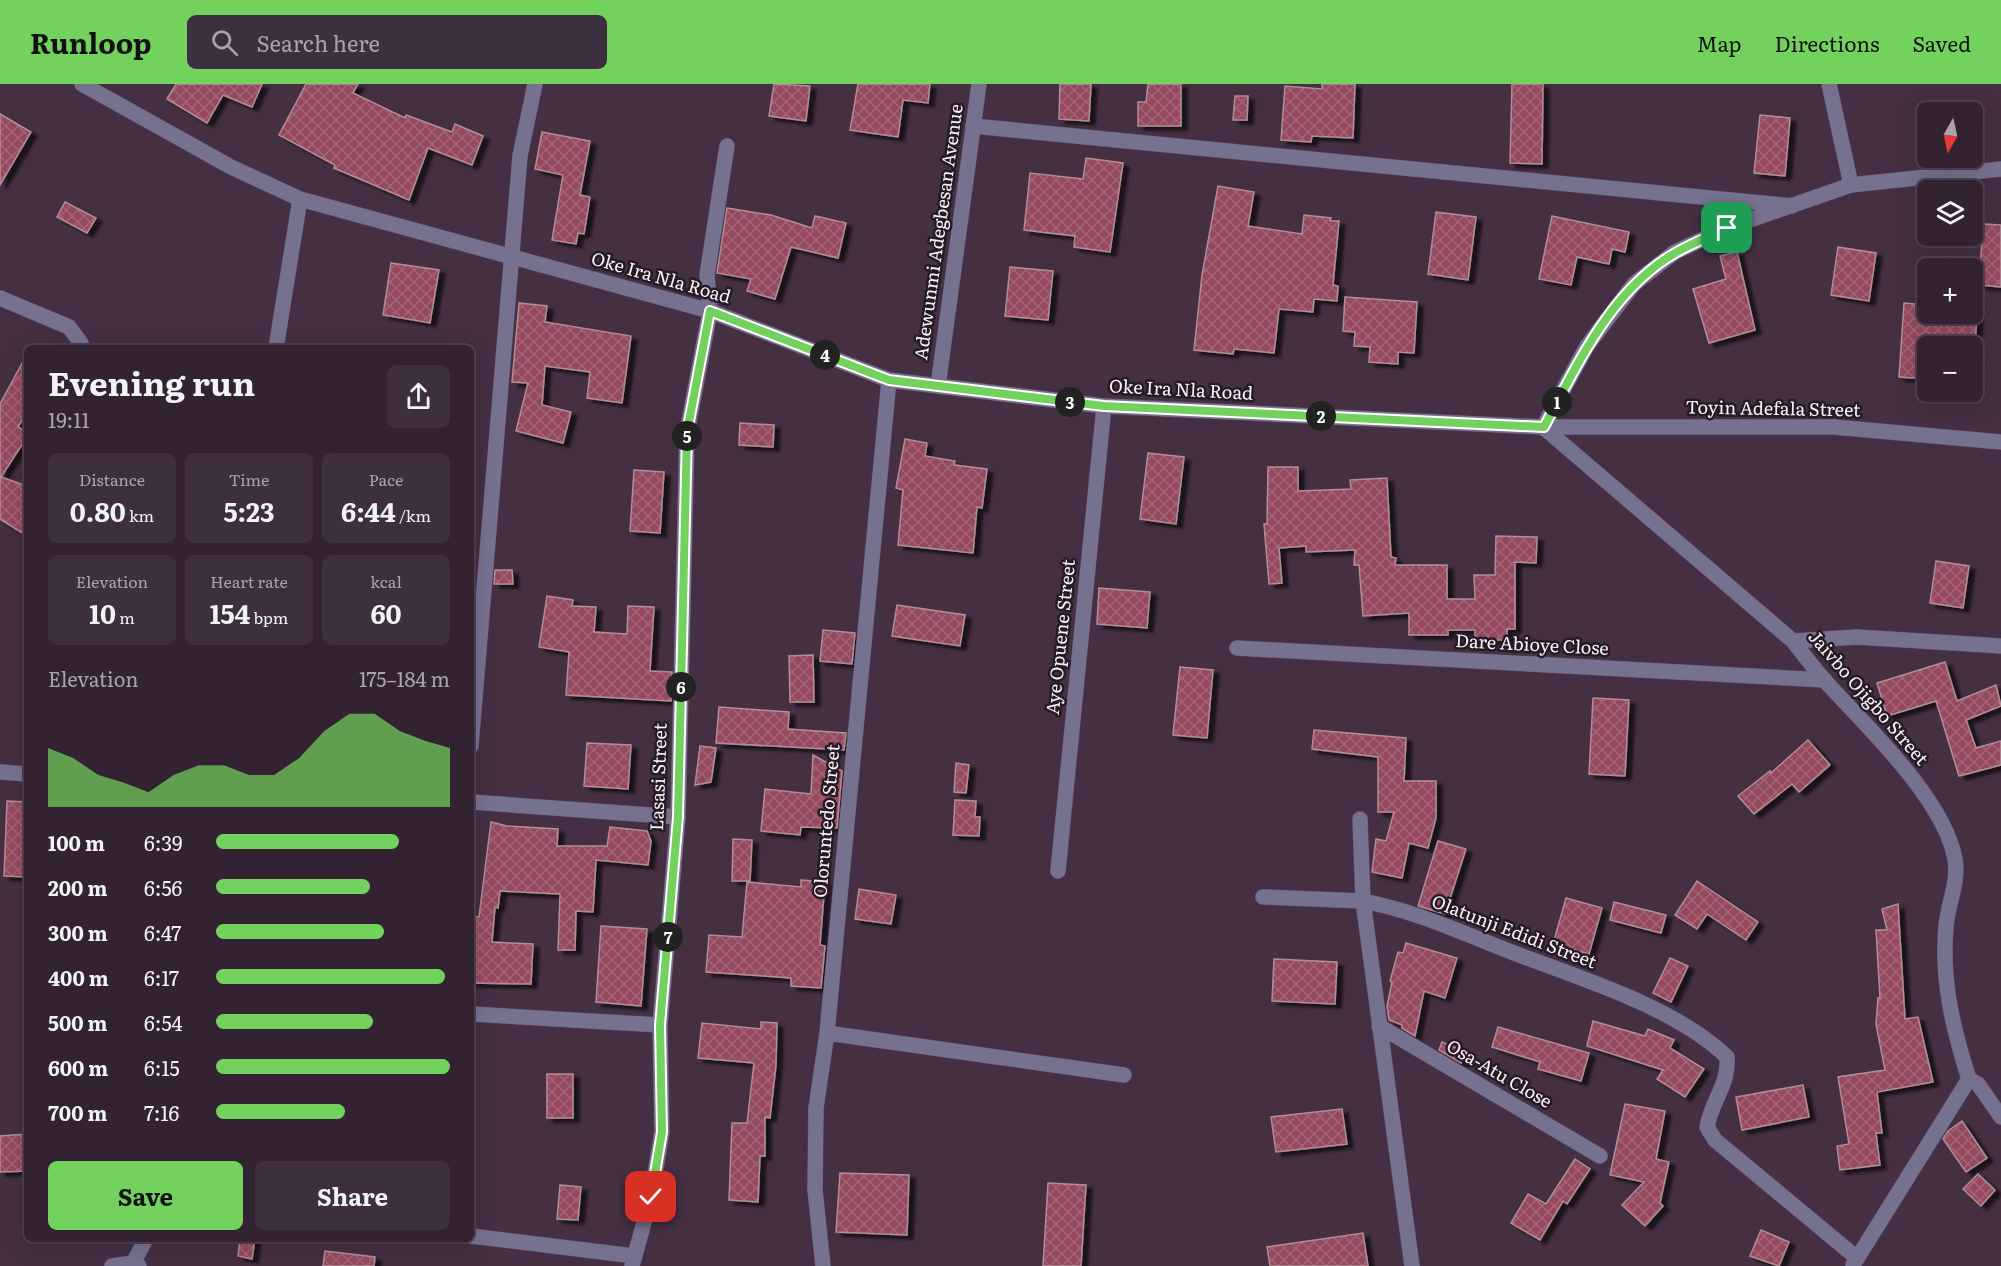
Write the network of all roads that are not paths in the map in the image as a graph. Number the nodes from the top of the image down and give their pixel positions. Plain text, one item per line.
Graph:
1 (82, 84) edge
2 (535, 84) edge
3 (979, 84) edge
4 (1829, 84) edge
5 (974, 126) junction
6 (727, 146) dead end
7 (2001, 169) edge
8 (1851, 185) junction
9 (300, 199) junction
10 (1792, 206) junction
11 (514, 255) junction
12 (0, 298) edge
13 (710, 311) junction
14 (81, 345) edge
15 (276, 345) edge
16 (889, 380) junction
17 (938, 386) junction
18 (1104, 406) junction
19 (1544, 427) junction
20 (2001, 442) edge
21 (1793, 640) junction
22 (2001, 646) edge
23 (1237, 648) dead end
24 (1825, 680) junction
25 (474, 712) edge
26 (0, 772) edge
27 (24, 774) edge
28 (474, 802) edge
29 (678, 817) junction
30 (1360, 819) dead end
31 (1058, 871) dead end
32 (1263, 897) dead end
33 (1363, 901) junction
34 (474, 1014) edge
35 (660, 1025) junction
36 (1379, 1026) junction
37 (827, 1033) junction
38 (1124, 1075) dead end
39 (1969, 1079) junction
40 (2001, 1117) edge
41 (1600, 1156) dead end
42 (474, 1236) edge
43 (145, 1242) edge
44 (633, 1261) edge
45 (1855, 1262) edge
46 (136, 1265) edge
47 (112, 1266) edge
48 (824, 1266) edge
49 (1412, 1266) edge

1 - 9 street, Oke Ira Nla Road
2 - 11 street
3 - 5 street, Adewunmi Adegbesan Avenue
4 - 8 street
5 - 10 street
5 - 17 street, Adewunmi Adegbesan Avenue
6 - 13 street, Lasasi Street
7 - 8 street
8 - 10 street
9 - 11 street, Oke Ira Nla Road
9 - 15 street
10 - 19 street
11 - 13 street, Oke Ira Nla Road
11 - 25 street
12 - 14 street
13 - 16 street, Oke Ira Nla Road
13 - 29 street, Lasasi Street
16 - 17 street, Oke Ira Nla Road
16 - 37 street, Oloruntedo Street
17 - 18 street, Oke Ira Nla Road
18 - 19 street, Oke Ira Nla Road
18 - 31 street, Aye Opuene Street
19 - 20 street, Toyin Adefala Street
19 - 21 street, Jaivbo Ojigbo Street
21 - 22 street
21 - 24 street, Jaivbo Ojigbo Street
23 - 24 street, Dare Abioye Close
24 - 39 street, Jaivbo Ojigbo Street
26 - 27 street
28 - 29 street
29 - 35 street, Lasasi Street
30 - 33 street
32 - 33 street, Olatunji Edidi Street
33 - 36 street
33 - 45 street, Olatunji Edidi Street
34 - 35 street
35 - 44 street, Lasasi Street
36 - 41 street, Osa-Atu Close
36 - 49 street
37 - 38 street
37 - 48 street, Oloruntedo Street
39 - 40 street, Jaivbo Ojigbo Street
39 - 45 street
42 - 44 street
43 - 46 street
46 - 47 street

